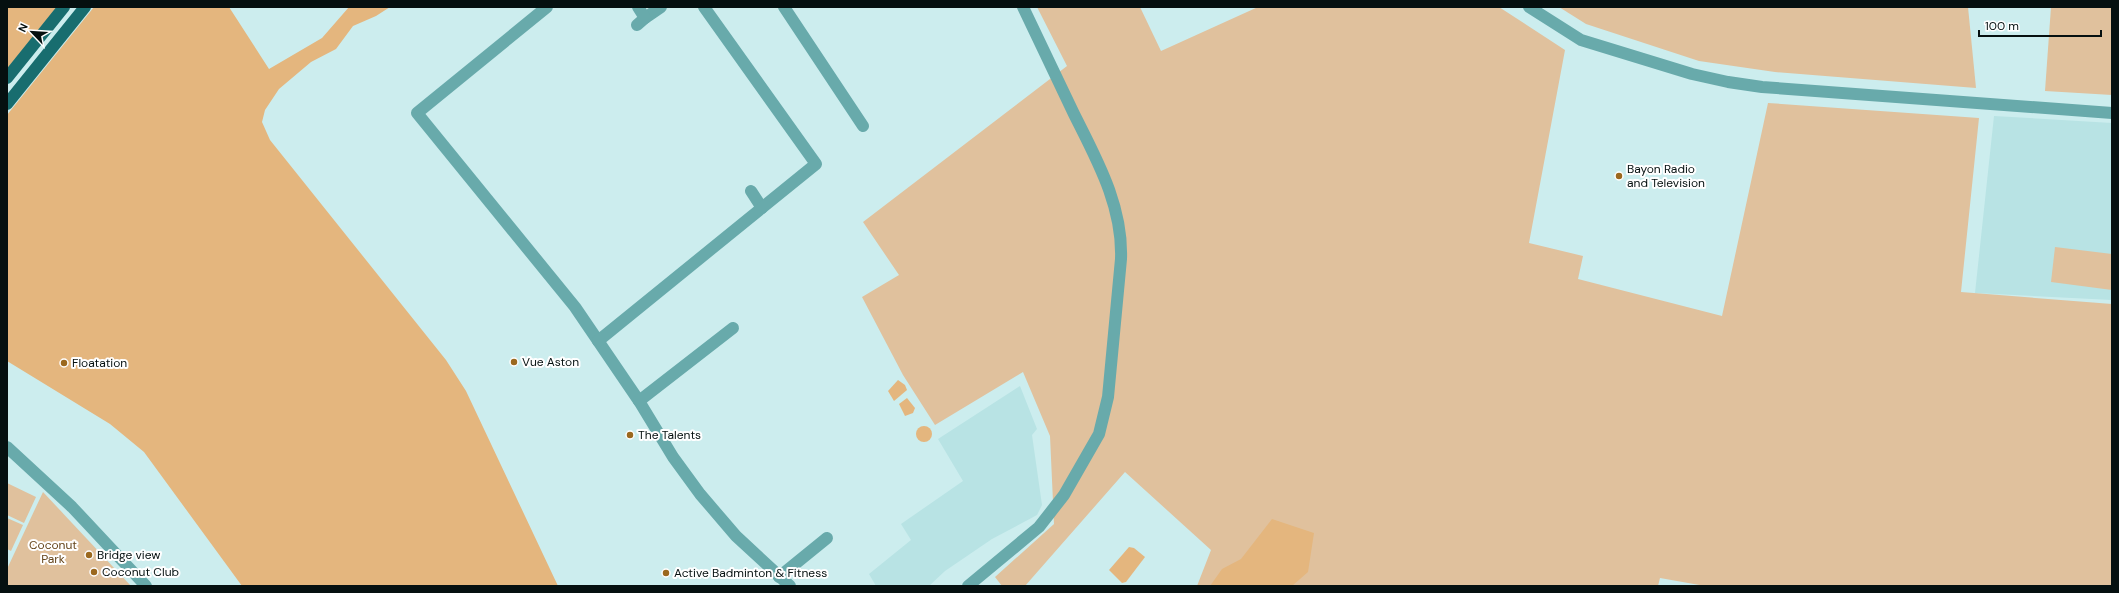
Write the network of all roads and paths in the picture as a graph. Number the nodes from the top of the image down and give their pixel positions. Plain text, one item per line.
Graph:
1 (64, 7) edge
2 (85, 7) edge
3 (547, 7) edge
4 (638, 7) edge
5 (661, 7) edge
6 (704, 7) edge
7 (784, 7) edge
8 (1023, 7) edge
9 (1529, 7) edge
10 (7, 78) edge
11 (7, 104) edge
12 (2112, 113) edge
13 (863, 126) dead end
14 (751, 191) dead end
15 (762, 208) junction
16 (733, 328) dead end
17 (598, 341) junction
18 (639, 401) junction
19 (7, 447) edge
20 (827, 538) dead end
21 (779, 576) junction
22 (146, 586) edge
23 (790, 586) edge
24 (968, 586) edge

1 - 10 main road
2 - 11 main road
3 - 17 street
4 - 5 street
6 - 15 street
7 - 13 street
8 - 24 street
9 - 12 street
14 - 15 street
15 - 17 street
16 - 18 street
17 - 18 street
18 - 21 street
19 - 22 street
20 - 21 street
21 - 23 street

